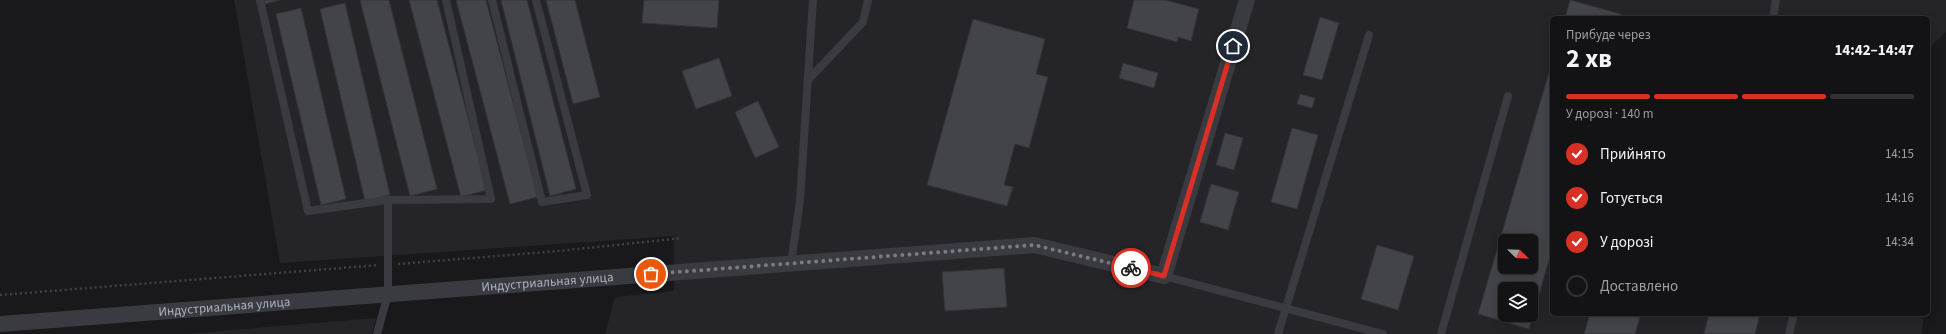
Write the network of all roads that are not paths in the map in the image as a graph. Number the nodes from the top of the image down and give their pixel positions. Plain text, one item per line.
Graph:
1 (260, 0) edge
2 (446, 0) edge
3 (492, 0) edge
4 (536, 0) edge
5 (813, 0) edge
6 (868, 0) edge
7 (1247, 0) edge
8 (1776, 0) edge
9 (1773, 16) edge
10 (1368, 35) dead end
11 (808, 80) junction
12 (1508, 96) dead end
13 (388, 200) junction
14 (790, 264) junction
15 (1164, 276) junction
16 (388, 294) junction
17 (1286, 307) junction
18 (1794, 316) edge
19 (0, 324) edge
20 (377, 334) edge
21 (1278, 334) edge
22 (1383, 334) edge
23 (1440, 334) edge
24 (1789, 334) edge

1 - 13 lane
2 - 13 lane
3 - 4 lane
5 - 11 lane
6 - 11 lane
7 - 15 street
8 - 9 lane
10 - 17 lane
11 - 14 lane
12 - 23 lane
13 - 16 lane
14 - 15 street, Индустриальная улица
14 - 16 street, Индустриальная улица
15 - 17 lane
16 - 19 street, Индустриальная улица
16 - 20 lane
17 - 21 lane
17 - 22 lane
18 - 24 lane

